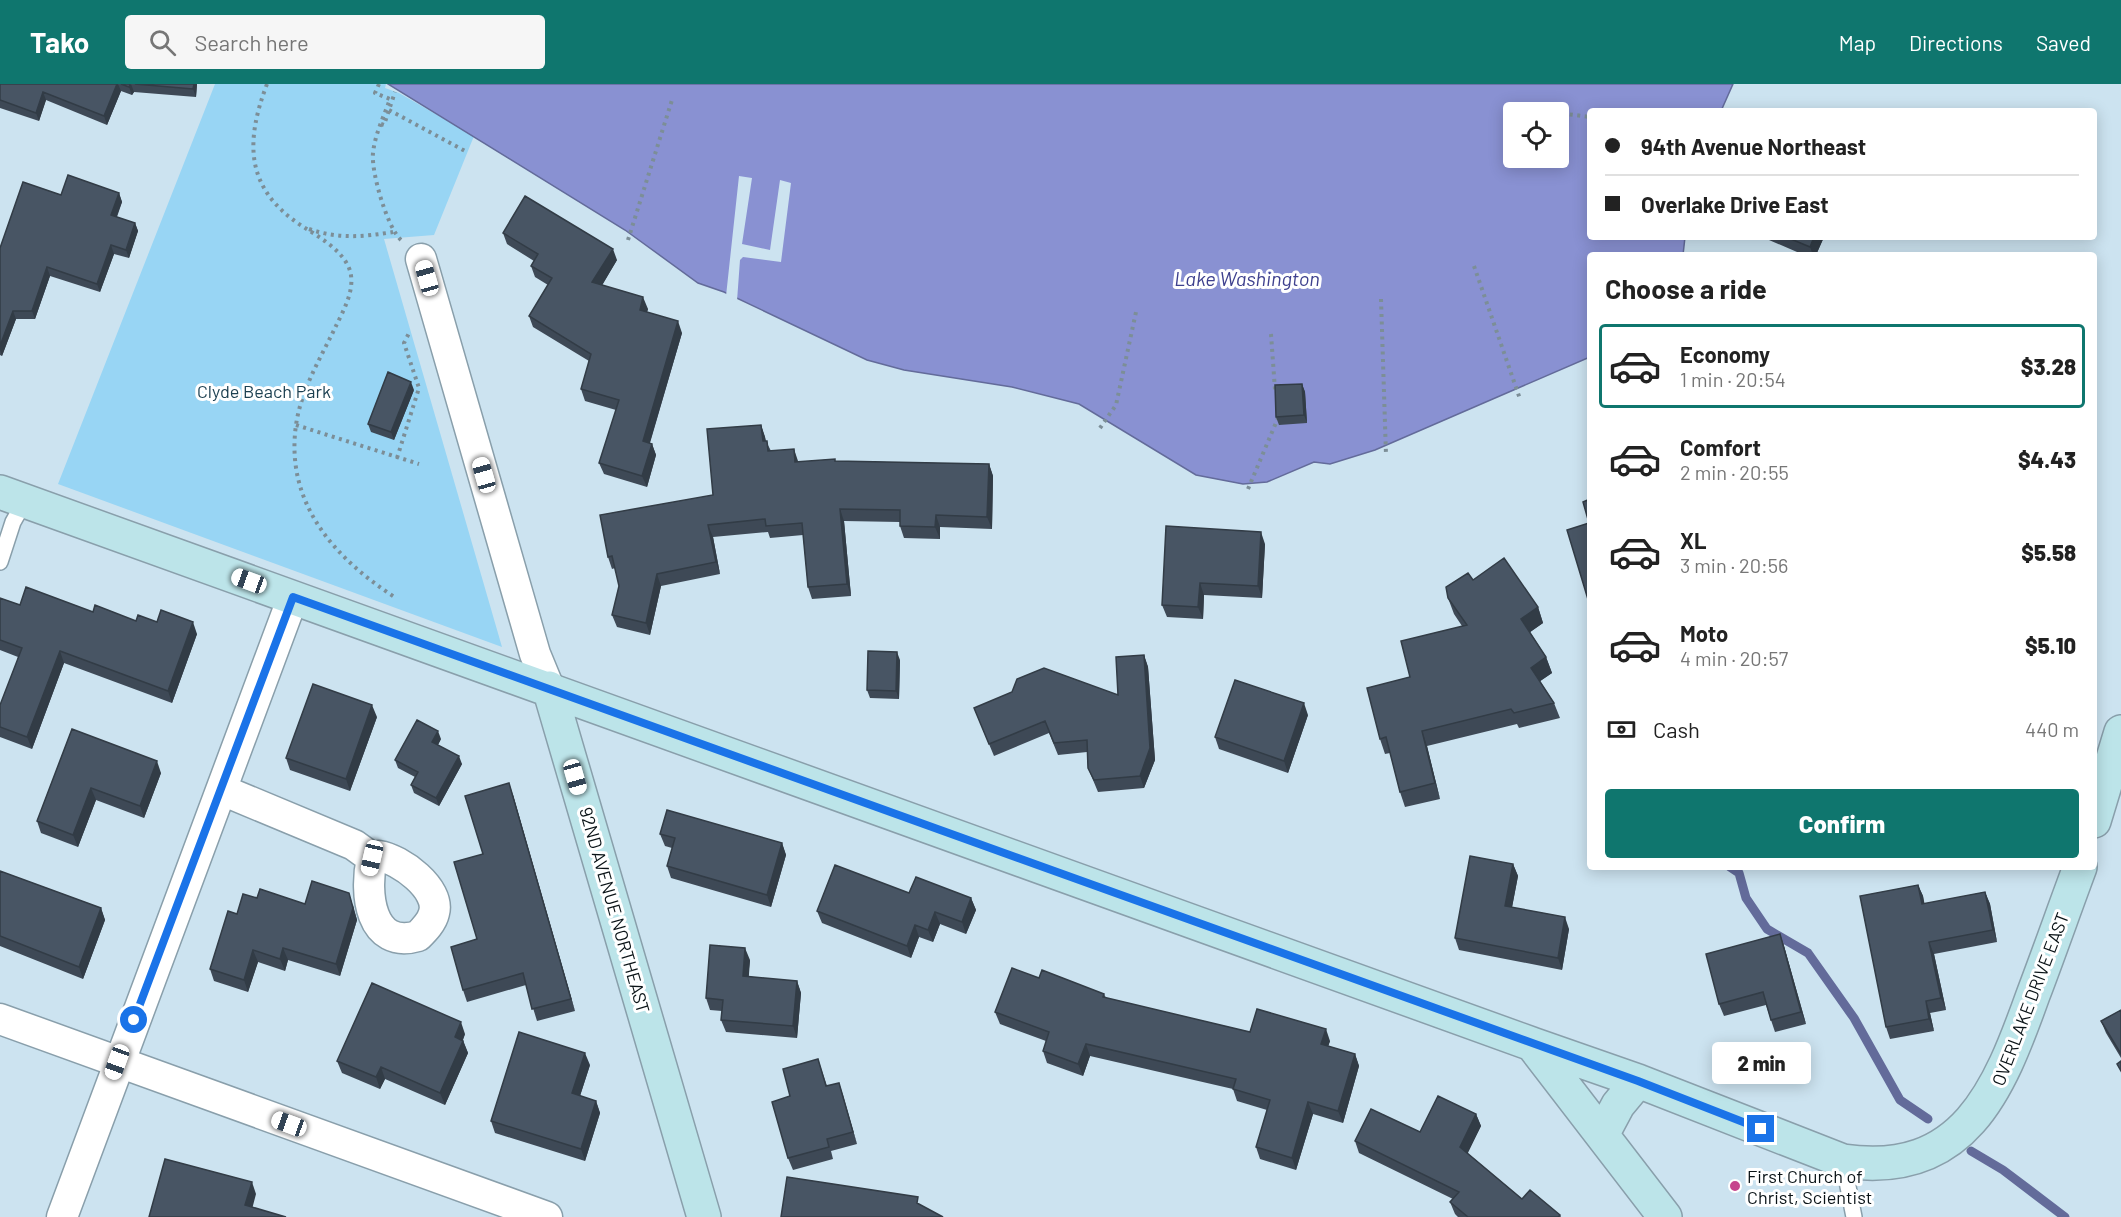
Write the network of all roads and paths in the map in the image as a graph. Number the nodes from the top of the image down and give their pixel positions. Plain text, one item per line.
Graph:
1 (267, 84) edge
2 (379, 84) edge
3 (395, 92) dead end
4 (672, 100) dead end
5 (390, 110) junction
6 (1569, 114) edge
7 (1587, 117) edge
8 (381, 124) junction
9 (465, 152) dead end
10 (303, 227) junction
11 (628, 240) dead end
12 (421, 259) dead end
13 (1474, 266) dead end
14 (1381, 298) dead end
15 (1136, 312) dead end
16 (437, 316) junction
17 (1271, 334) dead end
18 (1520, 399) dead end
19 (1276, 400) edge
20 (1277, 411) edge
21 (296, 425) junction
22 (1100, 428) dead end
23 (1386, 455) dead end
24 (398, 458) junction
25 (419, 464) dead end
26 (1248, 489) dead end
27 (12, 496) edge
28 (0, 562) edge
29 (293, 597) junction
30 (402, 602) dead end
31 (549, 688) junction
32 (2121, 732) edge
33 (222, 790) junction
34 (2097, 811) edge
35 (372, 858) dead end
36 (2079, 870) edge
37 (0, 1019) edge
38 (1532, 1044) junction
39 (117, 1062) junction
40 (1638, 1081) junction
41 (1602, 1135) junction
42 (1843, 1161) junction
43 (62, 1217) edge
44 (547, 1217) edge
45 (704, 1217) edge
46 (1665, 1217) edge
47 (1854, 1217) edge

1 - 10 path
2 - 8 path
3 - 5 path
4 - 11 path
5 - 8 path
5 - 9 path
6 - 7 path
8 - 10 path
10 - 21 path
12 - 16 street, 92ND AVENUE NORTHEAST
13 - 18 path
14 - 23 path
15 - 22 path
16 - 24 path
16 - 31 street, 92ND AVENUE NORTHEAST
17 - 19 path
20 - 26 path
21 - 24 path
21 - 30 path
24 - 25 path
27 - 28 lane
27 - 29 main road, OVERLAKE DRIVE EAST
29 - 31 main road, OVERLAKE DRIVE EAST
29 - 33 street
31 - 38 main road, OVERLAKE DRIVE EAST
31 - 45 main road, 92ND AVENUE NORTHEAST
32 - 34 main road
33 - 35 street
33 - 39 street
36 - 42 main road, OVERLAKE DRIVE EAST
37 - 39 street
38 - 40 main road, OVERLAKE DRIVE EAST
38 - 41 main road
39 - 43 street
39 - 44 street
40 - 41 main road
40 - 42 main road, OVERLAKE DRIVE EAST
41 - 46 main road
42 - 47 lane

